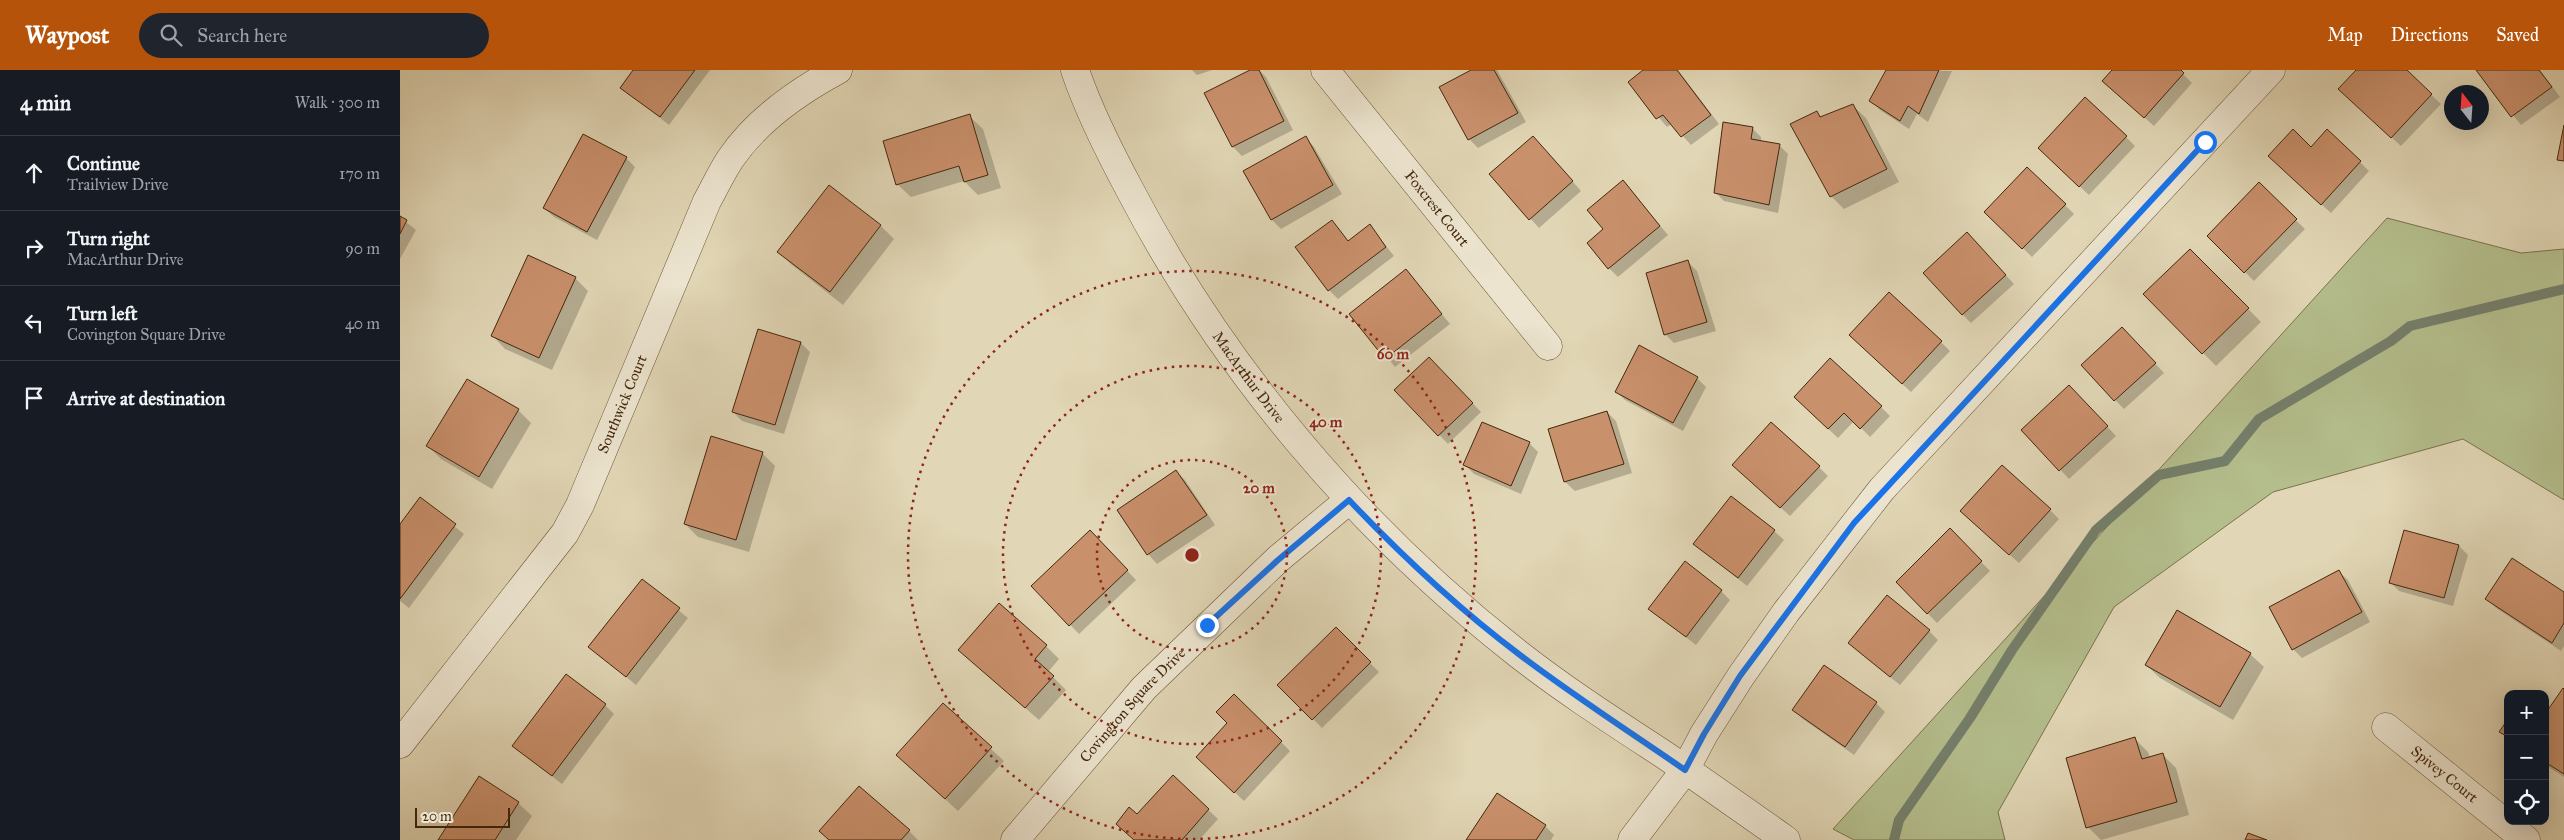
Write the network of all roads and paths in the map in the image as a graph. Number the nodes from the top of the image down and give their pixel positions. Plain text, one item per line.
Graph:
1 (838, 70) edge
2 (1075, 70) edge
3 (1325, 70) edge
4 (2271, 70) edge
5 (1548, 346) dead end
6 (1349, 500) junction
7 (2386, 727) dead end
8 (400, 744) edge
9 (1685, 770) junction
10 (1015, 840) edge
11 (1632, 840) edge
12 (1786, 840) edge
13 (2526, 840) edge

1 - 8 street, Southwick Court
2 - 6 street, MacArthur Drive
3 - 5 street, Foxcrest Court
4 - 9 street
6 - 9 street, MacArthur Drive
6 - 10 street, Covington Square Drive
7 - 13 street, Spivey Court
9 - 11 street
9 - 12 street, MacArthur Drive

